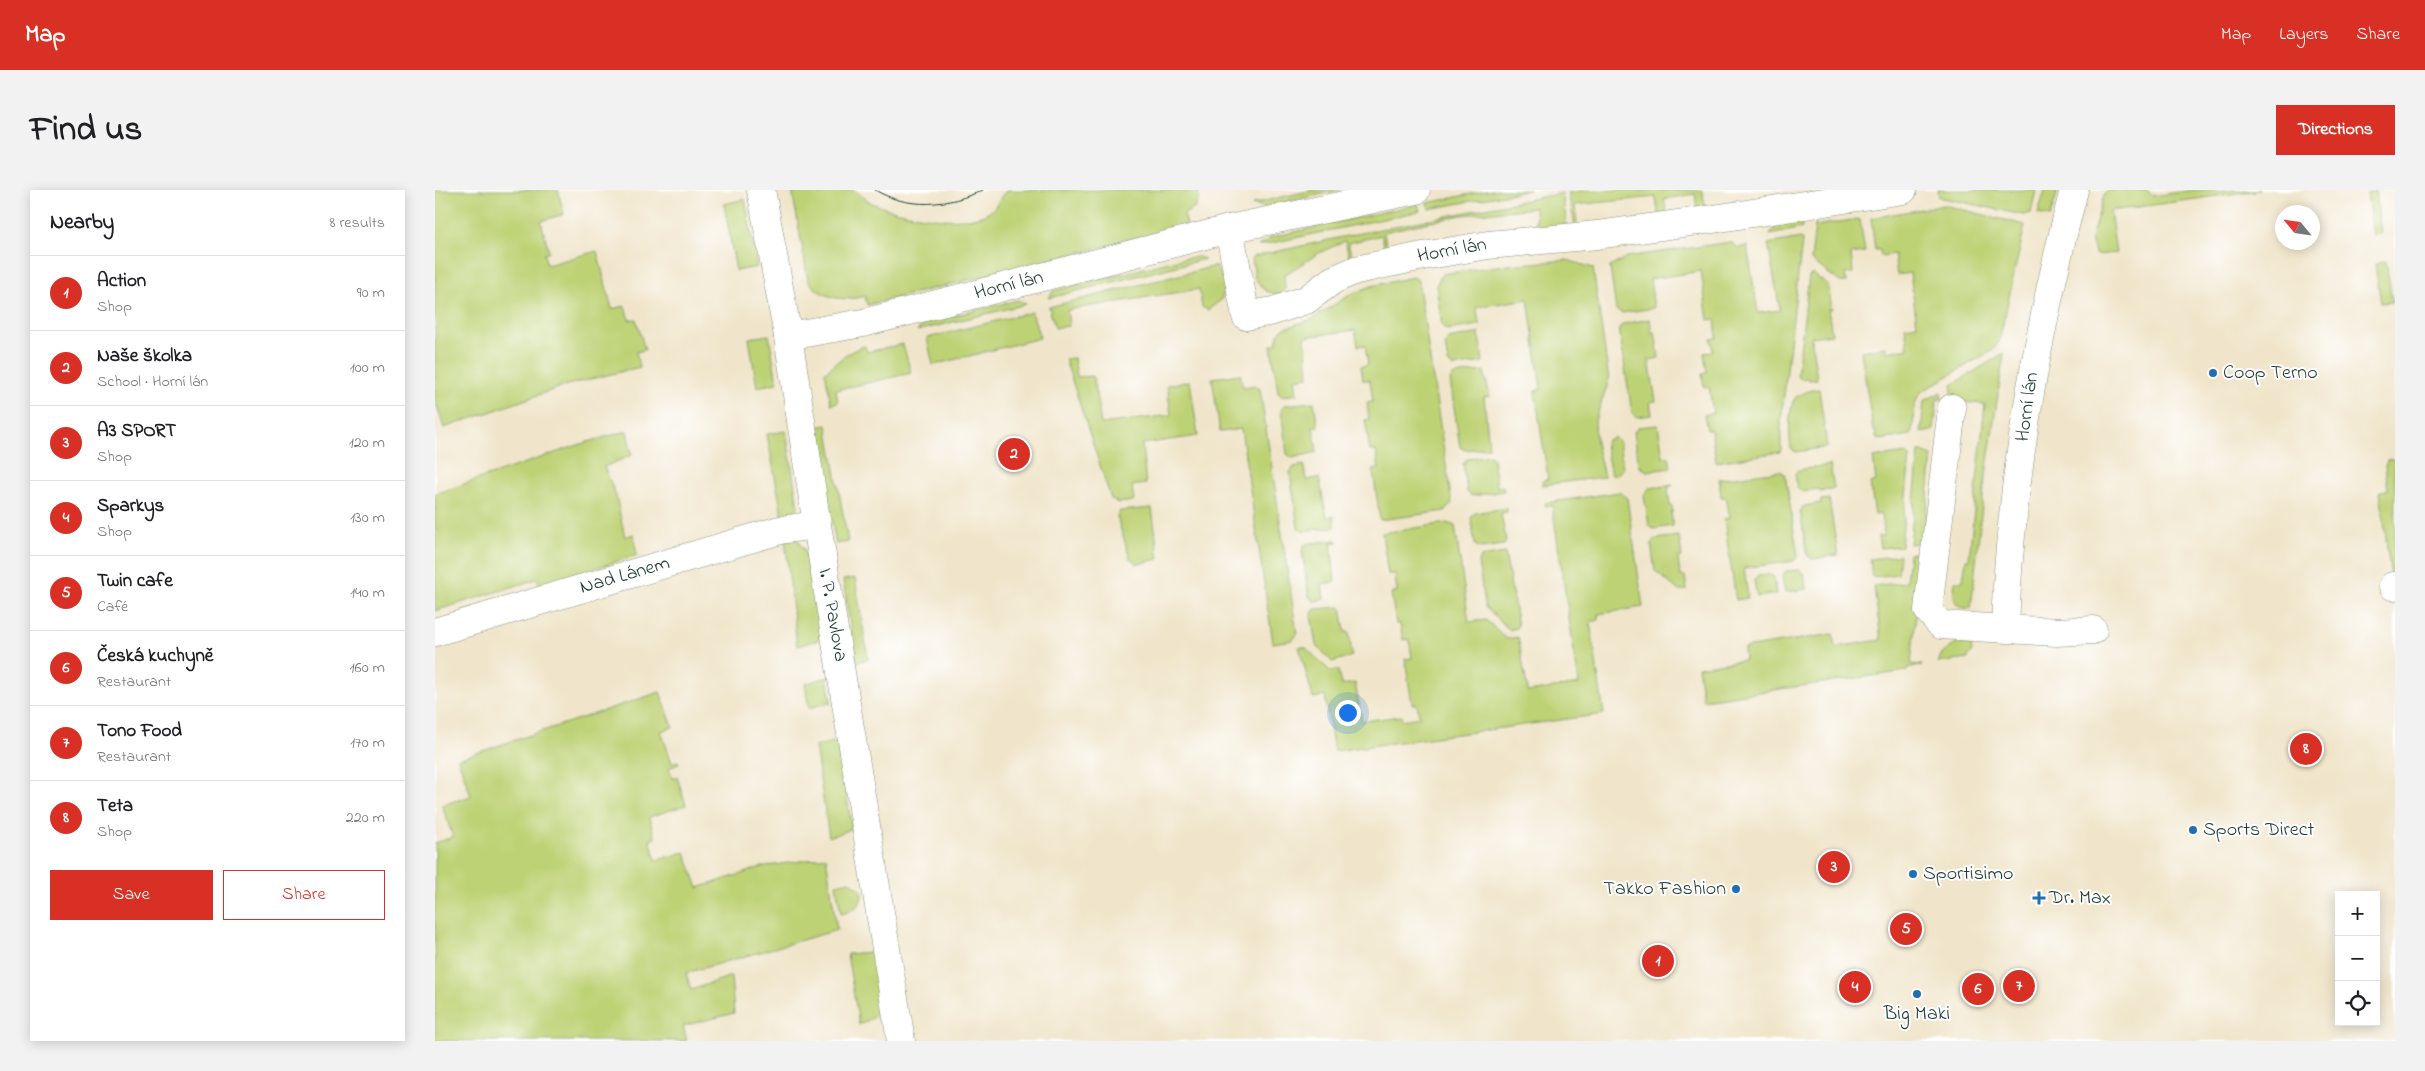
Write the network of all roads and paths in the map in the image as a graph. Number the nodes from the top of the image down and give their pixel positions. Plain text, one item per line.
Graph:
1 (761, 190) edge
2 (1416, 190) edge
3 (1903, 190) edge
4 (2074, 190) edge
5 (1754, 201) edge
6 (1229, 229) junction
7 (788, 336) junction
8 (1953, 408) dead end
9 (817, 525) junction
10 (2005, 628) junction
11 (2093, 630) dead end
12 (435, 632) edge
13 (901, 1041) edge

1 - 7 street, I. P. Pavlova
2 - 6 street, Horní lán
3 - 5 street, Horní lán
4 - 10 street, Horní lán
5 - 6 street, Horní lán
6 - 7 street, Horní lán
7 - 9 street, I. P. Pavlova
8 - 10 street
9 - 12 street, Nad Lánem
9 - 13 street, I. P. Pavlova
10 - 11 street

